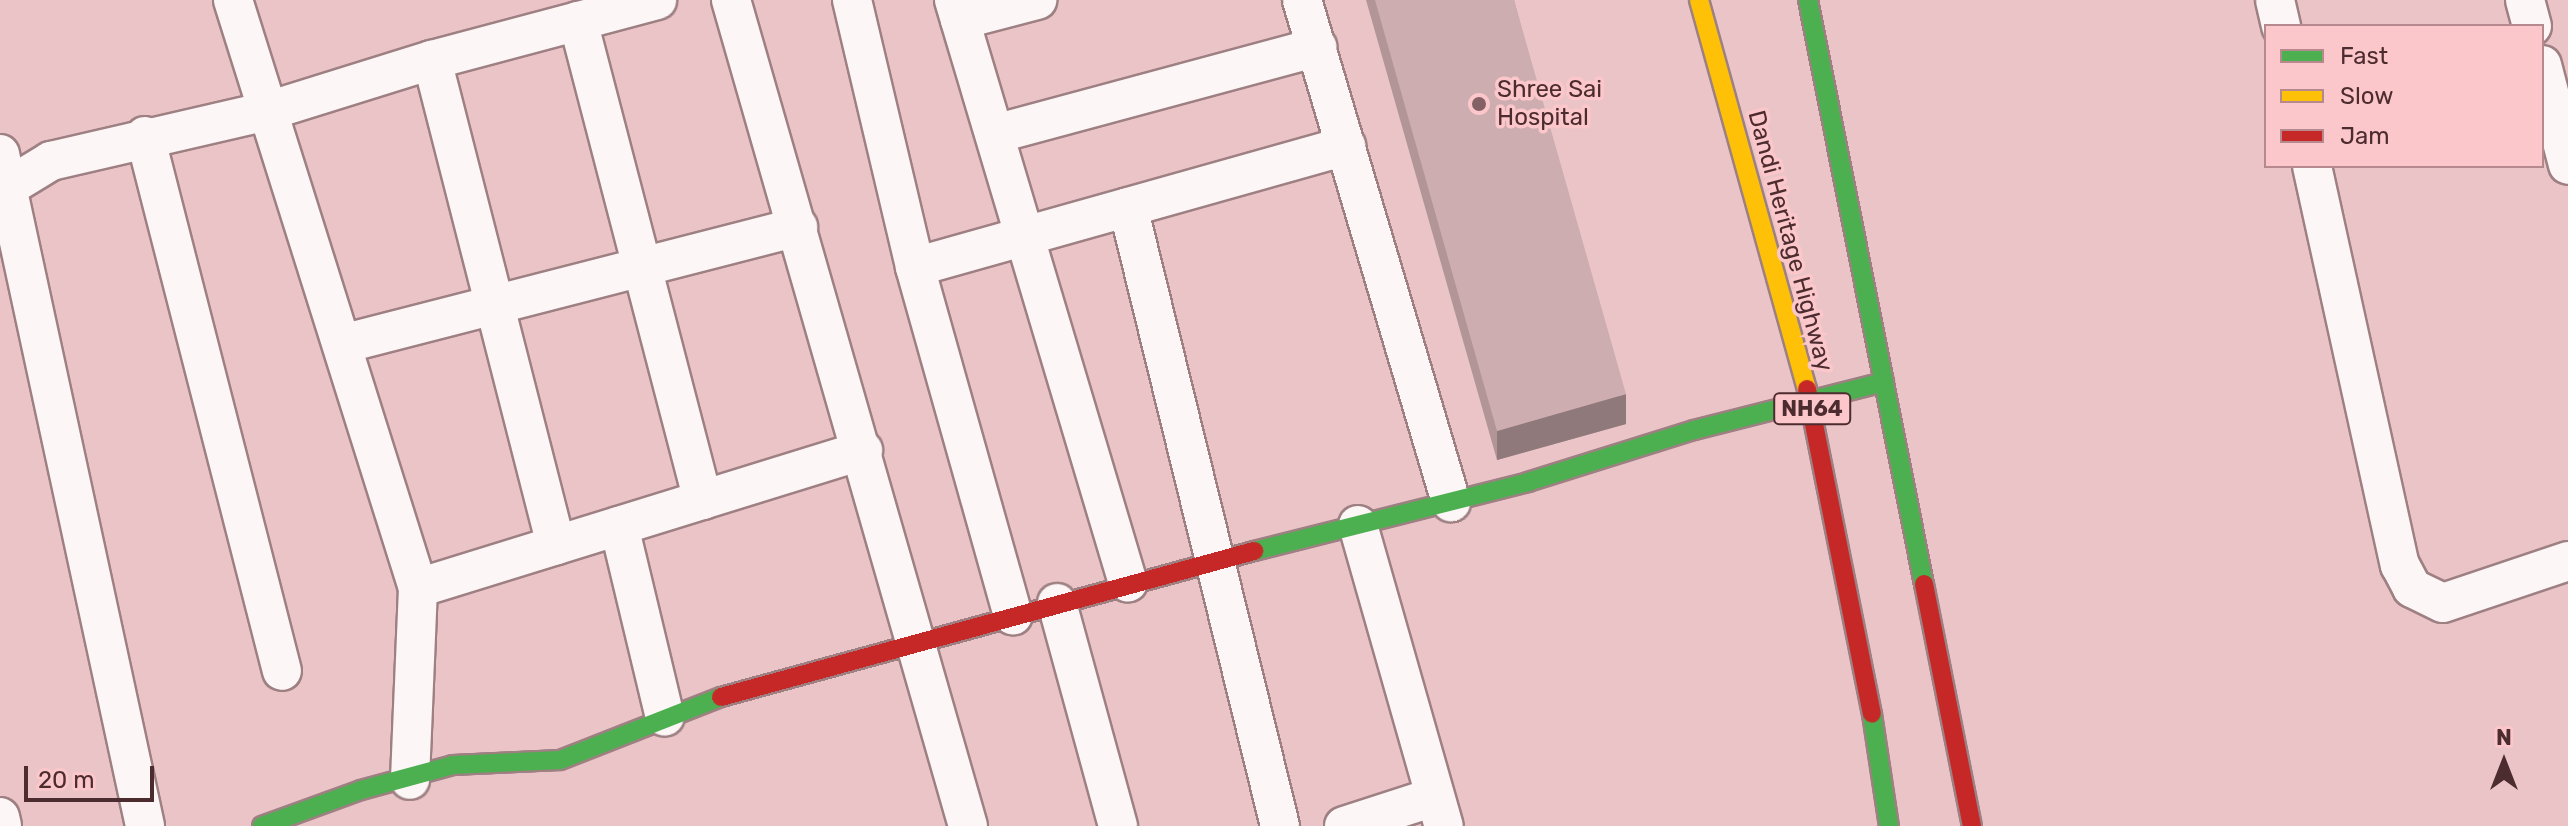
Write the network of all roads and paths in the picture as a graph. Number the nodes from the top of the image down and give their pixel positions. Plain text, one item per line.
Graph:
1 (233, 0) edge
2 (657, 0) edge
3 (731, 0) edge
4 (852, 0) edge
5 (1037, 0) edge
6 (1302, 0) edge
7 (1699, 0) edge
8 (1808, 0) edge
9 (2275, 0) edge
10 (2525, 0) edge
11 (957, 10) edge
12 (578, 21) junction
13 (2281, 24) edge
14 (2531, 24) edge
15 (1317, 47) junction
16 (432, 60) junction
17 (2544, 73) edge
18 (268, 111) junction
19 (995, 134) junction
20 (145, 136) junction
21 (1346, 146) junction
22 (2568, 165) edge
23 (2312, 168) edge
24 (3, 178) edge
25 (1128, 207) junction
26 (798, 227) junction
27 (1025, 237) junction
28 (642, 267) junction
29 (915, 267) junction
30 (494, 303) junction
31 (342, 344) junction
32 (1884, 382) junction
33 (1810, 401) junction
34 (863, 450) junction
35 (703, 500) junction
36 (1451, 502) junction
37 (1358, 525) junction
38 (619, 526) junction
39 (556, 545) junction
40 (2568, 561) edge
41 (1214, 565) junction
42 (1128, 583) junction
43 (418, 588) junction
44 (1057, 603) junction
45 (1013, 616) junction
46 (919, 642) junction
47 (282, 671) dead end
48 (665, 717) junction
49 (410, 780) junction
50 (1439, 812) edge
51 (0, 817) edge
52 (2, 826) edge
53 (145, 826) edge
54 (262, 826) edge
55 (968, 826) edge
56 (1118, 826) edge
57 (1280, 826) edge
58 (1344, 826) edge
59 (1889, 826) edge
60 (1972, 826) edge

1 - 18 street
2 - 12 street
3 - 26 street
4 - 29 street
5 - 11 street
6 - 15 street
7 - 33 main road, Dandi Heritage Highway / NH64
8 - 32 main road, NH64
9 - 13 street
10 - 14 street
11 - 19 street
12 - 16 street
12 - 28 street
15 - 19 street
15 - 21 street
16 - 18 street
16 - 30 street
17 - 22 street
18 - 20 street
18 - 31 street
19 - 27 street
20 - 24 street
20 - 47 street
21 - 25 street
21 - 36 street
23 - 40 street
24 - 53 street
25 - 27 street
25 - 41 street
26 - 28 street
26 - 34 street
27 - 29 street
27 - 42 street
28 - 30 street
28 - 35 street
29 - 45 street
30 - 31 street
30 - 39 street
31 - 43 street
32 - 33 main road
32 - 60 main road, NH64
33 - 36 main road
33 - 59 main road, Dandi Heritage Highway / NH64
34 - 35 street
34 - 46 street
35 - 38 street
36 - 37 main road
37 - 41 main road
37 - 50 street
38 - 39 street
38 - 48 street
39 - 43 street
41 - 42 main road
41 - 57 street
42 - 44 main road
43 - 49 street
44 - 45 main road
44 - 56 street
45 - 46 main road
46 - 48 main road
46 - 55 street
48 - 49 main road
49 - 54 main road
50 - 58 street
51 - 52 street

